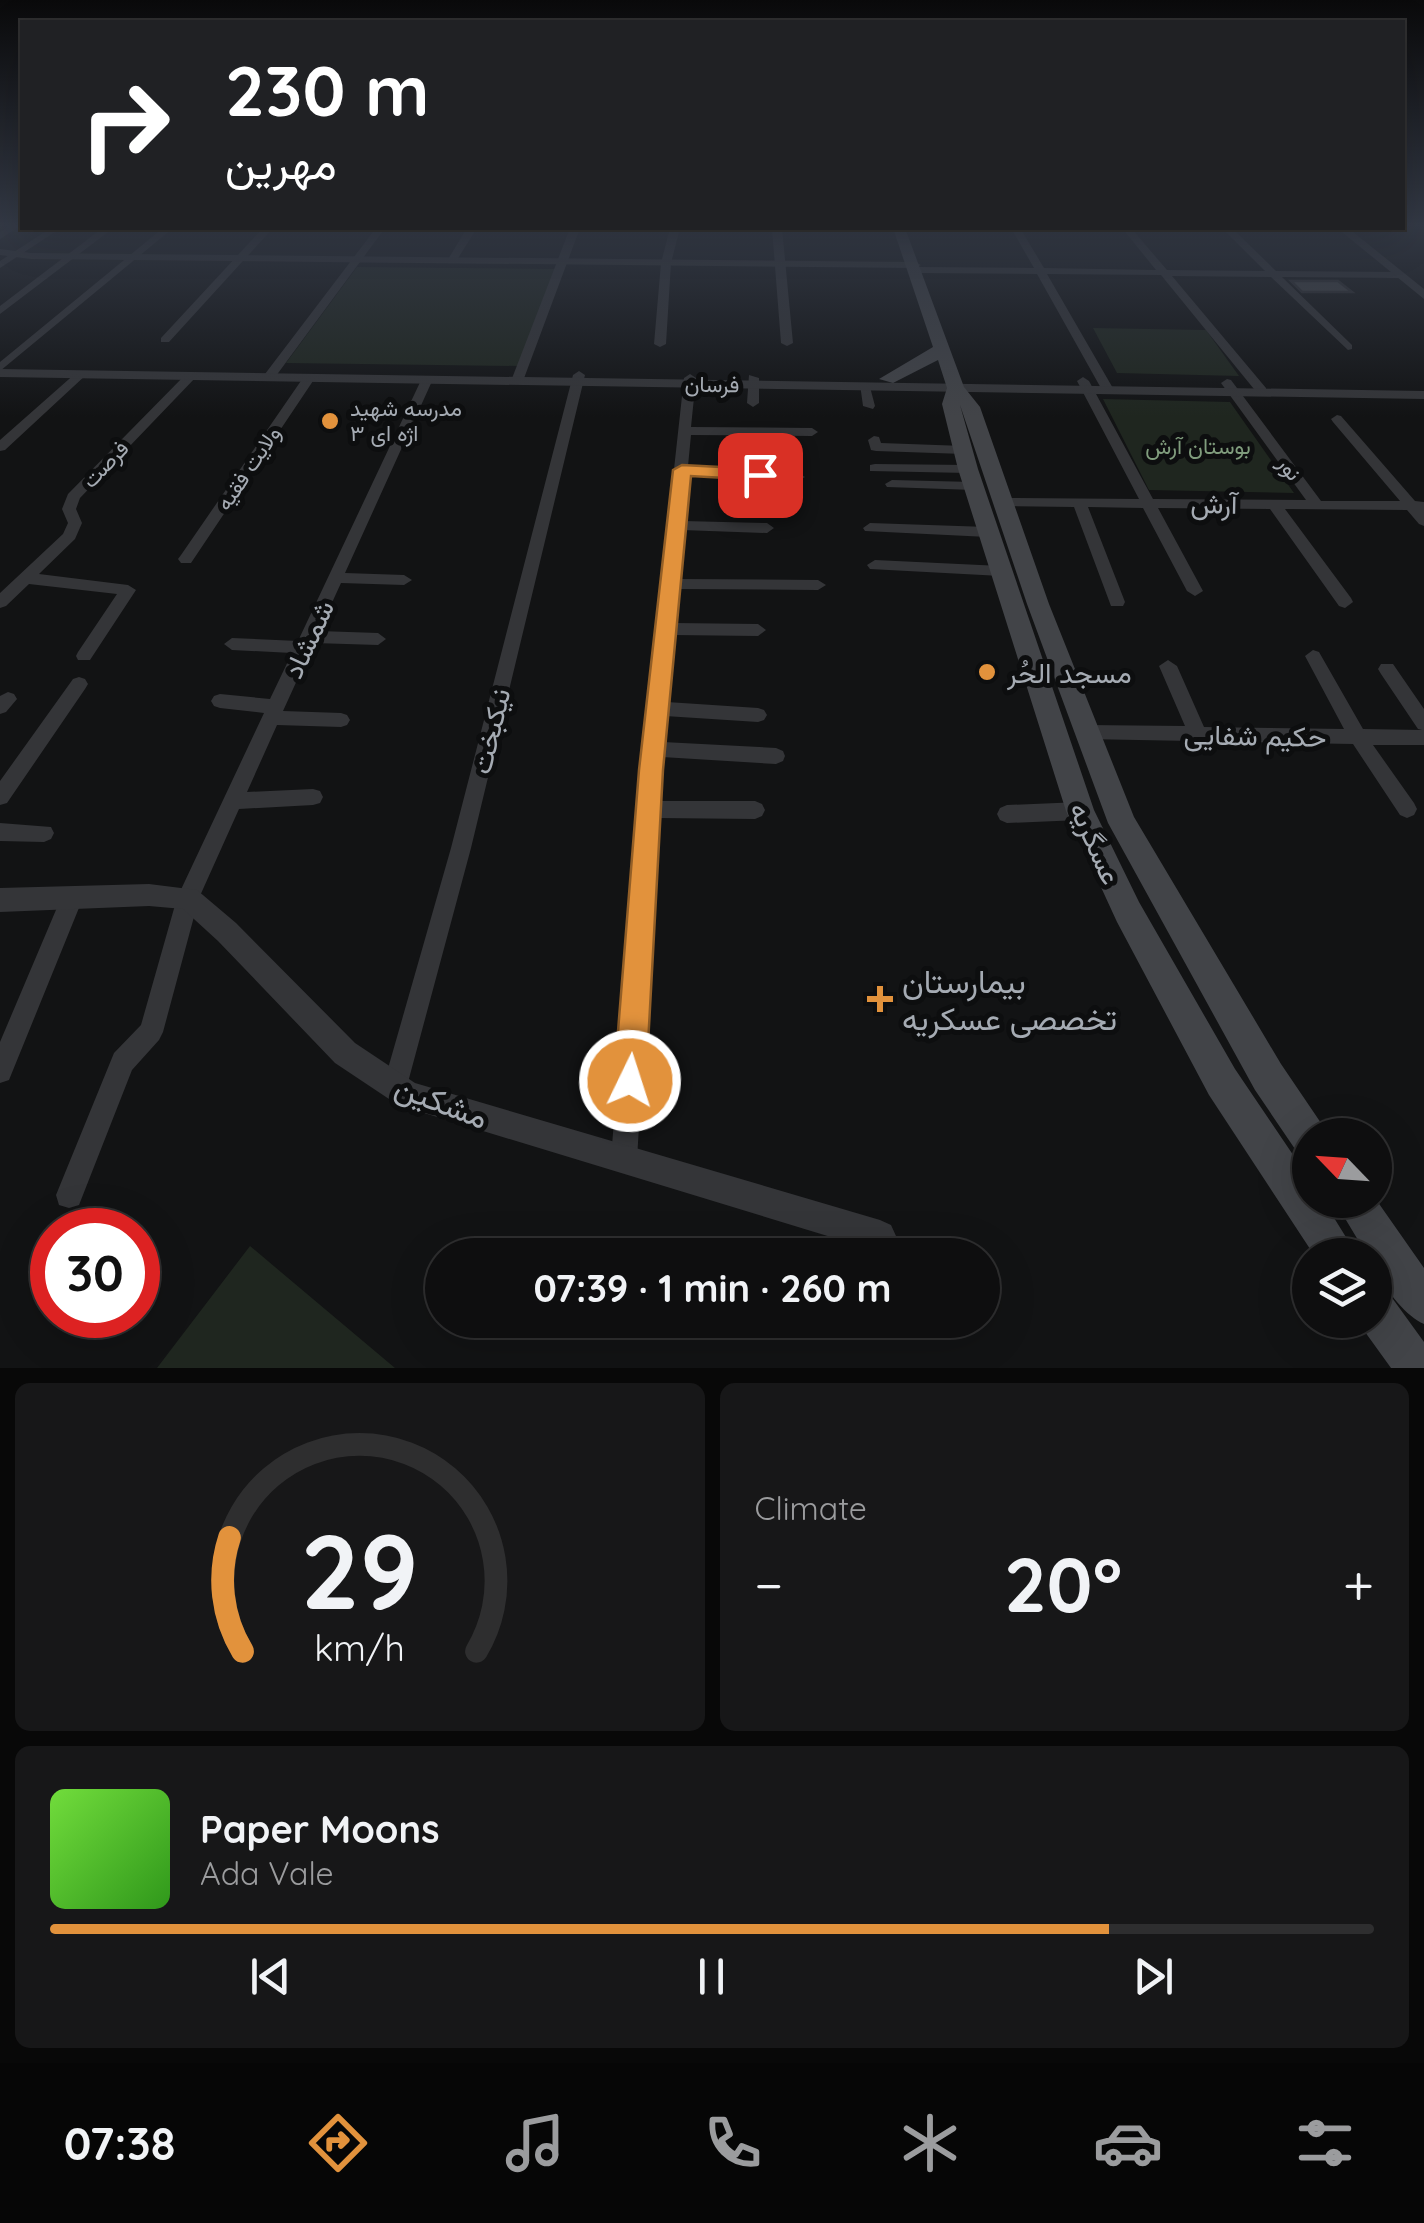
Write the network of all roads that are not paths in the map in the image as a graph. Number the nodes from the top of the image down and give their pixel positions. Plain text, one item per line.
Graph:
1 (26, 290) edge
2 (93, 290) edge
3 (210, 290) edge
4 (333, 290) edge
5 (552, 290) edge
6 (664, 290) edge
7 (781, 290) edge
8 (924, 290) edge
9 (1051, 290) edge
10 (1181, 290) edge
11 (1292, 290) edge
12 (0, 311) edge
13 (166, 340) dead end
14 (787, 342) dead end
15 (660, 344) dead end
16 (944, 346) junction
17 (1348, 347) dead end
18 (0, 369) edge
19 (81, 374) junction
20 (272, 374) junction
21 (191, 376) junction
22 (519, 377) junction
23 (309, 378) junction
24 (578, 378) junction
25 (888, 379) junction
26 (427, 380) junction
27 (690, 381) junction
28 (753, 382) junction
29 (955, 384) junction
30 (1086, 385) junction
31 (1106, 386) junction
32 (1424, 386) edge
33 (864, 387) junction
34 (1230, 387) junction
35 (1259, 388) junction
36 (1424, 395) edge
37 (753, 403) dead end
38 (869, 406) dead end
39 (1337, 420) dead end
40 (686, 431) junction
41 (812, 432) dead end
42 (874, 440) dead end
43 (0, 447) edge
44 (876, 468) dead end
45 (969, 468) junction
46 (682, 470) junction
47 (798, 477) dead end
48 (892, 484) dead end
49 (1004, 502) junction
50 (1079, 502) junction
51 (1146, 503) junction
52 (1274, 504) junction
53 (1317, 505) junction
54 (1417, 506) edge
55 (1424, 521) edge
56 (677, 525) junction
57 (766, 528) dead end
58 (870, 528) dead end
59 (988, 532) junction
60 (186, 559) dead end
61 (874, 565) dead end
62 (1001, 572) junction
63 (26, 578) junction
64 (336, 578) junction
65 (404, 580) dead end
66 (671, 584) junction
67 (818, 585) dead end
68 (1195, 592) dead end
69 (0, 602) edge
70 (1117, 602) dead end
71 (1345, 602) dead end
72 (666, 630) junction
73 (758, 630) dead end
74 (378, 640) dead end
75 (306, 642) junction
76 (232, 644) dead end
77 (84, 656) dead end
78 (1313, 656) dead end
79 (1168, 666) dead end
80 (1386, 669) dead end
81 (79, 684) dead end
82 (220, 701) dead end
83 (658, 708) junction
84 (274, 712) junction
85 (758, 715) dead end
86 (341, 720) dead end
87 (1424, 724) edge
88 (1085, 732) junction
89 (1198, 734) junction
90 (1358, 737) junction
91 (1424, 738) edge
92 (653, 749) junction
93 (776, 756) dead end
94 (0, 797) edge
95 (314, 798) dead end
96 (233, 800) junction
97 (648, 809) junction
98 (756, 810) dead end
99 (1407, 810) dead end
100 (1080, 811) junction
101 (1007, 814) dead end
102 (0, 832) edge
103 (44, 833) dead end
104 (72, 898) junction
105 (188, 898) junction
106 (0, 900) edge
107 (0, 1071) edge
108 (395, 1086) junction
109 (1296, 1118) edge
110 (624, 1159) junction
111 (69, 1196) dead end
112 (1365, 1218) edge
113 (880, 1236) dead end
114 (1326, 1238) edge
115 (1424, 1303) edge
116 (1392, 1334) edge
117 (1416, 1368) edge

1 - 12 street
2 - 18 street
3 - 13 street
4 - 20 street
5 - 22 street
6 - 15 street
7 - 14 street
8 - 16 main road, عسگریه
9 - 31 street
10 - 35 street
11 - 17 street
16 - 25 main road
16 - 29 main road, عسگریه
18 - 19 street, فرسان
18 - 20 street, فرسان
19 - 21 street, فرسان
19 - 43 street
20 - 21 street, فرسان
20 - 22 street, فرسان
20 - 23 street, فرسان
21 - 63 street, فرصت
22 - 24 street, فرسان
22 - 26 street, فرسان
23 - 26 street, فرسان
23 - 60 street, ولایت فقیه
24 - 27 street, فرسان
24 - 108 street, نیکبخت
25 - 28 street, فرسان
25 - 29 street, فرسان
26 - 64 street, شمشاد
27 - 28 street, فرسان
27 - 40 street
28 - 33 street, فرسان
28 - 37 street
29 - 30 street, فرسان
29 - 33 street, فرسان
29 - 45 main road, عسگریه
29 - 49 main road, عسگریه
30 - 31 street, فرسان
30 - 51 street
31 - 34 street, فرسان
32 - 35 street, فرسان
33 - 38 street
34 - 35 street, فرسان
34 - 53 street, نور
35 - 36 street, فرسان
39 - 54 street
40 - 41 street
40 - 46 street
42 - 45 street
44 - 45 street
45 - 48 street
45 - 59 main road, عسگریه
46 - 47 street
46 - 56 street
49 - 50 street, آرش
49 - 88 main road, عسگریه
50 - 51 street, آرش
50 - 70 street
51 - 52 street, آرش
51 - 68 street
52 - 53 street, آرش
52 - 71 street
53 - 54 street, آرش
54 - 55 street
56 - 57 street
56 - 66 street
58 - 59 street
59 - 62 main road, عسگریه
61 - 62 street
62 - 100 main road, عسگریه
63 - 69 street, فرصت
63 - 77 street
64 - 65 street
64 - 75 street, شمشاد
66 - 67 street
66 - 72 street
72 - 73 street
72 - 83 street
74 - 75 street
75 - 76 street
75 - 84 street, شمشاد
78 - 90 street
79 - 89 street
80 - 87 street
81 - 94 street
82 - 84 street
83 - 85 street
83 - 92 street
84 - 86 street
84 - 96 street, شمشاد
88 - 89 street, حکیم شفایی
88 - 109 main road, عسگریه
89 - 90 street, حکیم شفایی
90 - 91 street, حکیم شفایی
90 - 99 street
92 - 93 street
92 - 97 street
95 - 96 street
96 - 105 street, شمشاد
97 - 98 street
97 - 110 street
100 - 101 street
100 - 114 main road, عسگریه
102 - 103 street
104 - 105 street
104 - 106 street
104 - 107 street
105 - 108 street, مشکین
105 - 111 street, شمشاد
108 - 110 street, مشکین
110 - 113 street, مشکین
112 - 115 main road
116 - 117 main road

